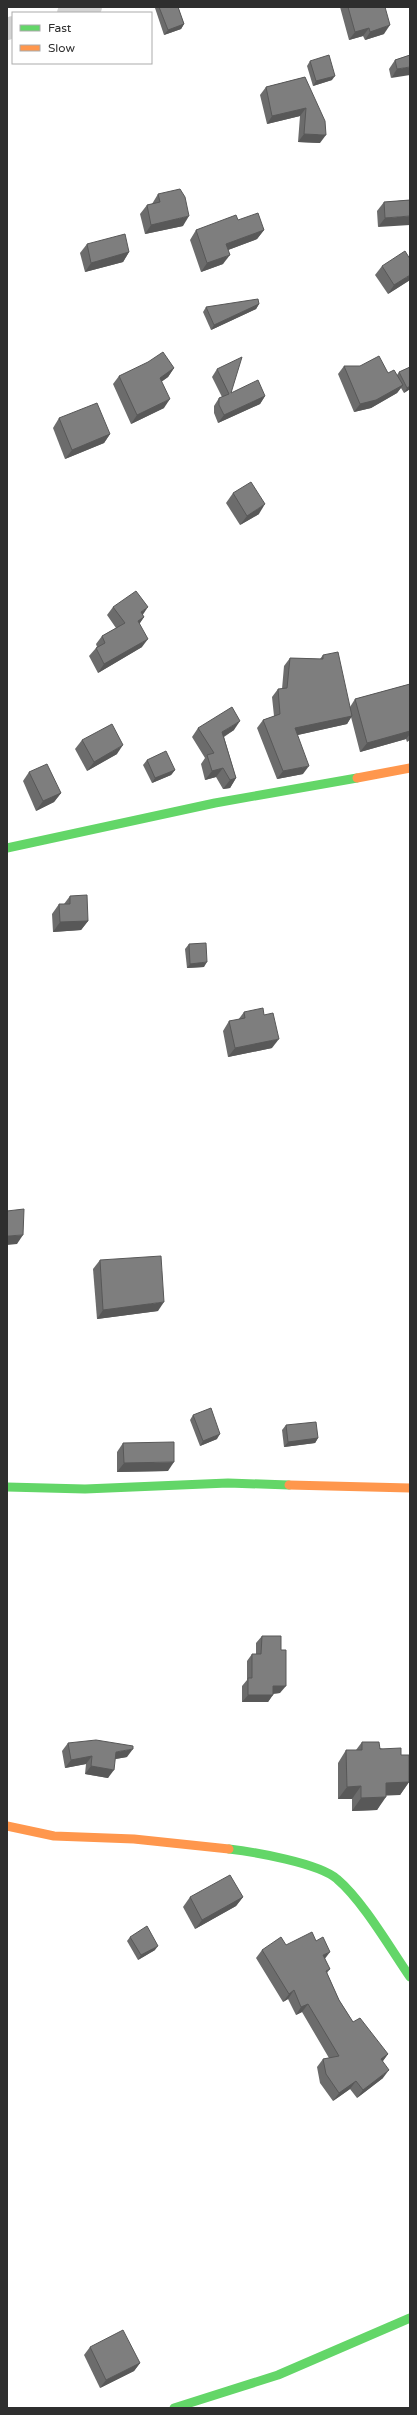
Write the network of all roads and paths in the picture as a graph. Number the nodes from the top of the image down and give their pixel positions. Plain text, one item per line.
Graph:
1 (91, 7) edge
2 (72, 12) edge
3 (410, 768) edge
4 (7, 848) edge
5 (7, 1487) edge
6 (410, 1488) edge
7 (7, 1826) edge
8 (410, 1977) edge
9 (410, 2318) edge
10 (174, 2408) edge

1 - 2 street
3 - 4 street
5 - 6 street
7 - 8 street
9 - 10 street

